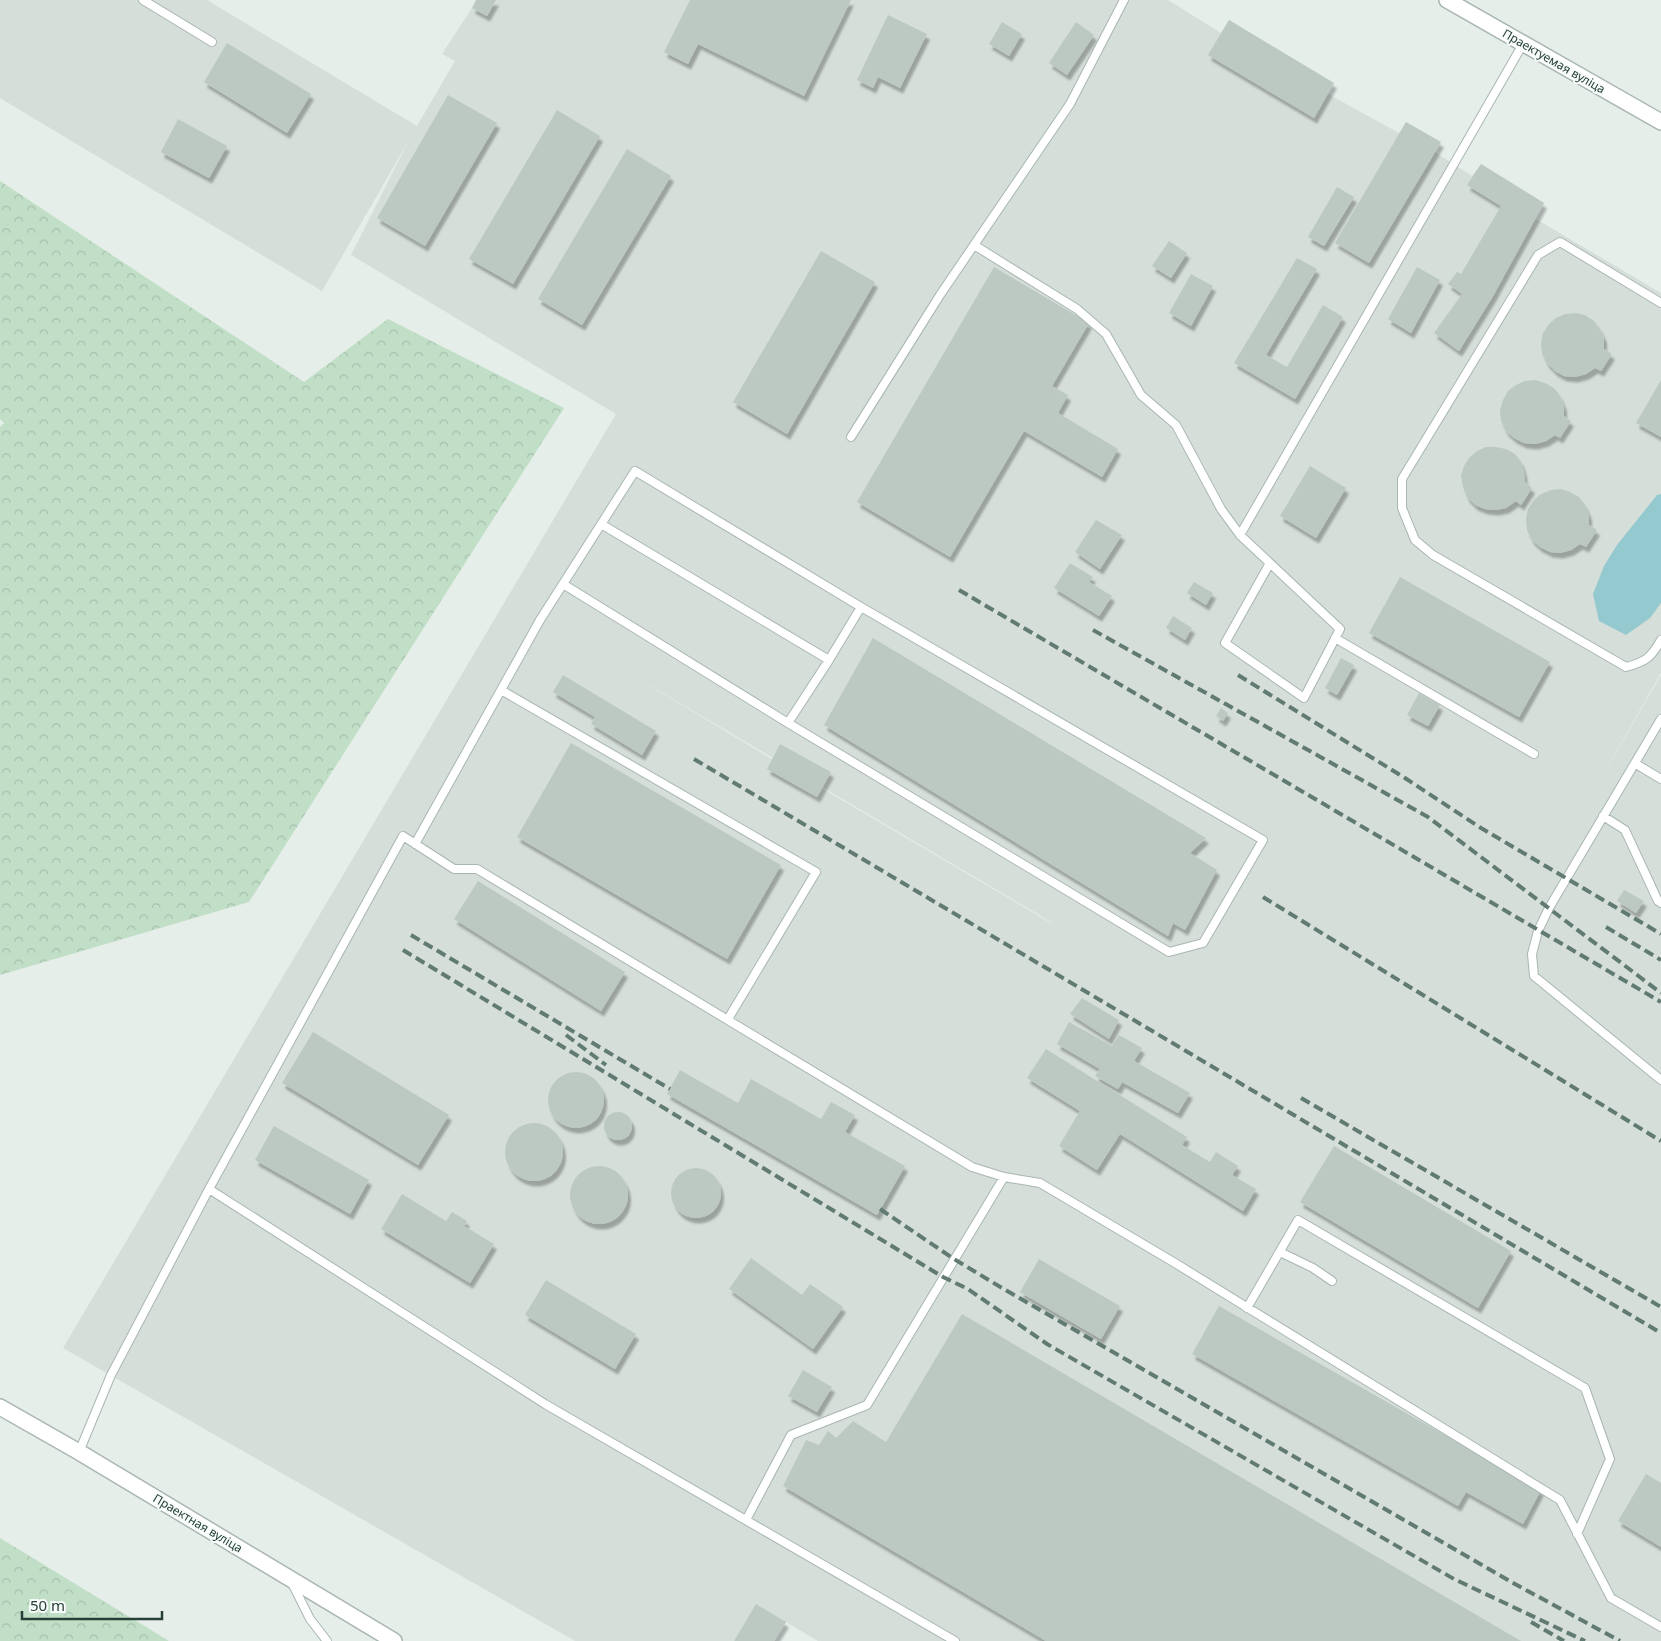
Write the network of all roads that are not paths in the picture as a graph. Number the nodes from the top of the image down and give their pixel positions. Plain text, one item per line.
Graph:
1 (143, 0) edge
2 (1124, 0) edge
3 (1447, 0) edge
4 (212, 42) dead end
5 (1523, 44) junction
6 (1661, 122) edge
7 (974, 245) junction
8 (1661, 303) edge
9 (851, 438) dead end
10 (601, 524) junction
11 (1240, 535) junction
12 (1270, 563) junction
13 (563, 584) junction
14 (861, 607) junction
15 (1335, 638) junction
16 (1661, 640) edge
17 (829, 660) junction
18 (501, 690) junction
19 (1661, 719) edge
20 (788, 723) junction
21 (1534, 754) dead end
22 (1636, 764) junction
23 (1661, 779) edge
24 (1603, 816) junction
25 (415, 844) junction
26 (1661, 903) edge
27 (728, 1019) junction
28 (1661, 1080) edge
29 (1004, 1176) junction
30 (209, 1189) junction
31 (1280, 1252) junction
32 (1332, 1280) dead end
33 (1247, 1308) junction
34 (0, 1407) edge
35 (79, 1452) junction
36 (746, 1520) junction
37 (1577, 1534) junction
38 (289, 1577) junction
39 (1661, 1627) edge
40 (327, 1641) edge
41 (394, 1641) edge
42 (955, 1641) edge

1 - 4 lane
2 - 7 lane
3 - 5 street, Праектуемая вуліца
5 - 6 street, Праектуемая вуліца
5 - 11 lane
7 - 9 lane
7 - 11 lane
8 - 16 lane
10 - 13 lane
10 - 14 lane
10 - 17 lane
11 - 12 lane
12 - 15 lane
12 - 15 lane
13 - 18 lane
13 - 20 lane
14 - 17 lane
14 - 20 lane
15 - 21 lane
17 - 20 lane
18 - 25 lane
18 - 27 lane
19 - 22 lane
22 - 23 lane
22 - 24 lane
24 - 26 lane
24 - 28 lane
25 - 27 lane
25 - 30 lane
27 - 29 lane
29 - 33 lane
29 - 36 lane
30 - 35 lane
30 - 36 lane
31 - 32 lane
31 - 33 lane
31 - 37 lane
33 - 37 lane
34 - 35 street, Праектная вуліца
35 - 38 street, Праектная вуліца
36 - 42 lane
37 - 39 lane
38 - 40 lane
38 - 41 street, Праектная вуліца

